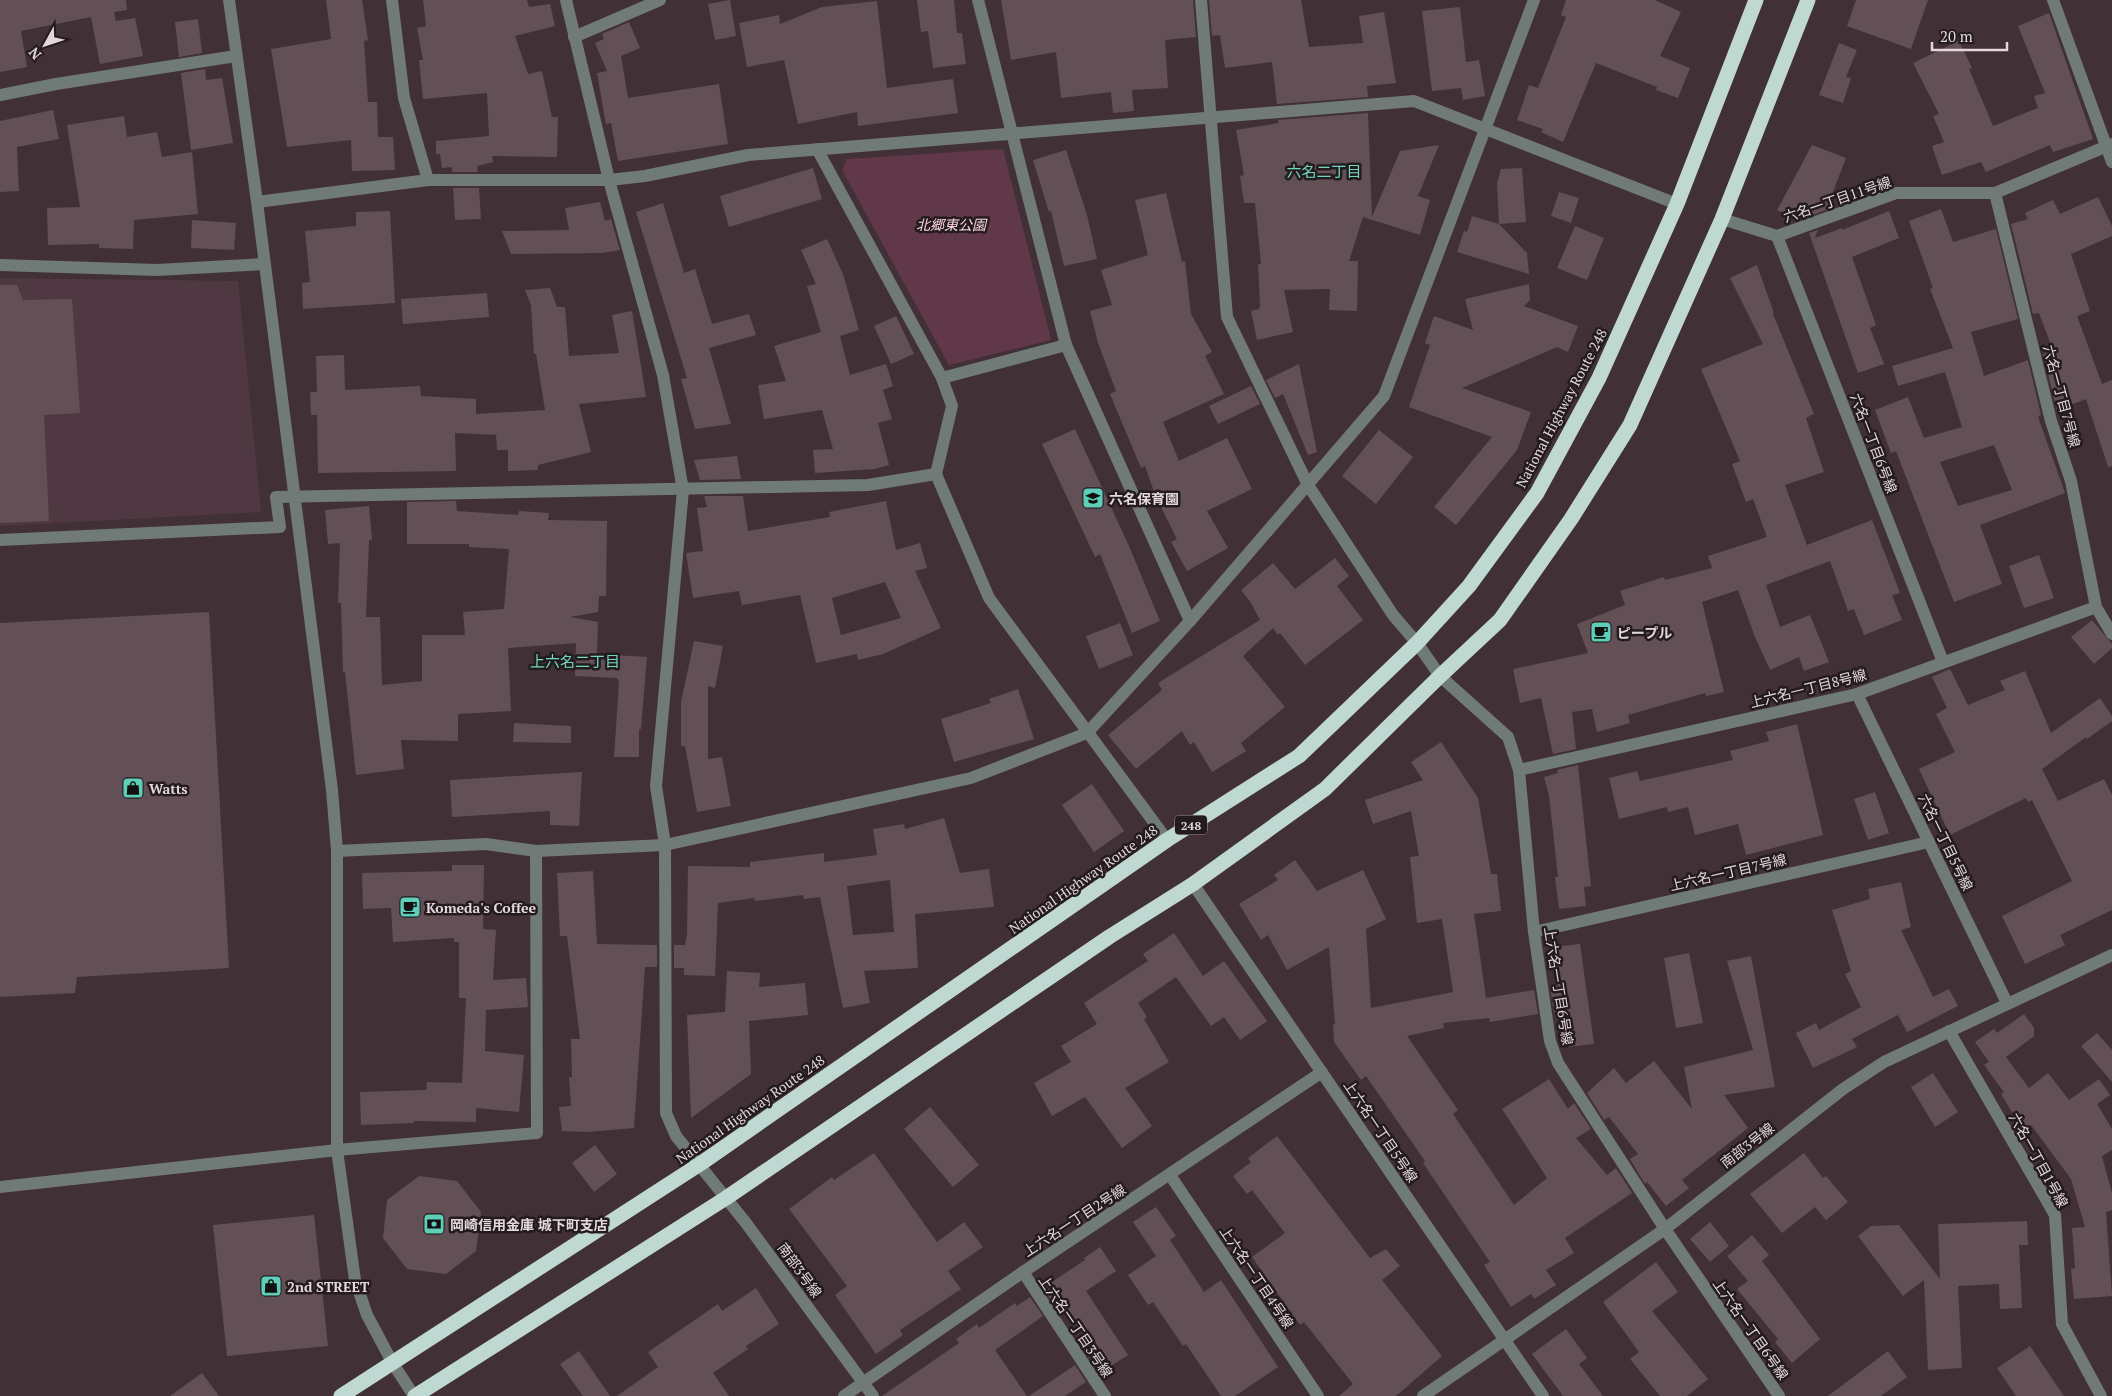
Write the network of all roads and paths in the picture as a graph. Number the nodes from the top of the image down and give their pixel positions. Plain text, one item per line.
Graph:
1 (229, 0) edge
2 (392, 0) edge
3 (566, 0) edge
4 (660, 0) edge
5 (978, 0) edge
6 (1201, 0) edge
7 (1534, 0) edge
8 (1756, 0) edge
9 (1808, 0) edge
10 (2053, 0) edge
11 (574, 37) junction
12 (236, 56) junction
13 (0, 96) edge
14 (1210, 118) junction
15 (1485, 128) junction
16 (1012, 134) junction
17 (2109, 146) edge
18 (817, 149) junction
19 (2112, 162) edge
20 (428, 180) junction
21 (609, 180) junction
22 (1995, 192) junction
23 (257, 202) junction
24 (1677, 204) junction
25 (1722, 219) junction
26 (1777, 236) junction
27 (264, 264) junction
28 (0, 265) edge
29 (1066, 345) junction
30 (942, 378) junction
31 (936, 474) junction
32 (1308, 485) junction
33 (683, 490) junction
34 (296, 497) junction
35 (0, 540) edge
36 (2096, 607) junction
37 (1190, 621) junction
38 (2112, 634) edge
39 (1417, 643) junction
40 (1942, 662) junction
41 (1440, 676) junction
42 (1857, 694) junction
43 (1087, 733) junction
44 (1519, 770) junction
45 (1167, 840) junction
46 (1929, 842) junction
47 (665, 845) junction
48 (337, 851) junction
49 (536, 851) junction
50 (1192, 884) junction
51 (1534, 932) junction
52 (2112, 955) edge
53 (2007, 1003) junction
54 (1949, 1032) junction
55 (1322, 1072) junction
56 (337, 1150) junction
57 (700, 1164) junction
58 (1170, 1175) junction
59 (0, 1188) edge
60 (726, 1198) junction
61 (1665, 1229) junction
62 (1022, 1272) junction
63 (1504, 1340) junction
64 (392, 1362) junction
65 (864, 1382) junction
66 (341, 1396) edge
67 (414, 1396) edge
68 (844, 1396) edge
69 (873, 1396) edge
70 (1105, 1396) edge
71 (1318, 1396) edge
72 (1423, 1396) edge
73 (1543, 1396) edge
74 (1779, 1396) edge
75 (2101, 1396) edge

1 - 12 street
2 - 20 street
3 - 11 street, 南部3号線
4 - 11 street
5 - 16 street
6 - 14 street, 上六名一丁目6号線
7 - 15 street
8 - 24 highway, National Highway Route 248 / 248
9 - 25 highway
10 - 17 street
11 - 21 street, 南部3号線
12 - 13 street
12 - 23 street
14 - 15 street
14 - 16 street
14 - 32 street, 上六名一丁目6号線
15 - 24 street
15 - 32 street
16 - 18 street
16 - 29 street
17 - 19 street
17 - 22 street
18 - 21 street
18 - 30 street
20 - 21 street
20 - 23 street
21 - 33 street, 南部3号線
22 - 26 street, 六名一丁目11号線
22 - 36 street, 六名一丁目7号線
23 - 27 street
24 - 39 highway, National Highway Route 248 / 248
25 - 26 street, 六名一丁目11号線
25 - 41 highway
26 - 40 street, 六名一丁目6号線
27 - 28 street
27 - 34 street
29 - 30 street
29 - 37 street
30 - 31 street
31 - 33 street
31 - 43 street
32 - 37 street
32 - 39 street, 上六名一丁目6号線
33 - 34 street
33 - 47 street, 南部3号線
34 - 35 street
34 - 48 street
36 - 38 street, 六名一丁目7号線
36 - 40 street, 上六名一丁目8号線
37 - 43 street
39 - 41 street, 上六名一丁目6号線
39 - 45 highway, National Highway Route 248 / 248
40 - 42 street, 上六名一丁目8号線
41 - 44 street, 上六名一丁目6号線
41 - 50 highway
42 - 44 street, 上六名一丁目8号線
42 - 46 street, 六名一丁目5号線
43 - 45 street
43 - 47 street
44 - 51 street, 上六名一丁目6号線
45 - 57 highway, National Highway Route 248 / 248
46 - 51 street, 上六名一丁目7号線
46 - 53 street, 六名一丁目5号線
47 - 49 street
47 - 57 street, 南部3号線
48 - 49 street
48 - 56 street
49 - 56 street
50 - 55 street, 上六名一丁目5号線
50 - 60 highway
51 - 61 street, 上六名一丁目6号線
52 - 53 street, 南部3号線
53 - 54 street, 南部3号線
54 - 61 street, 南部3号線
54 - 75 street, 六名一丁目1号線
55 - 58 street, 上六名一丁目2号線
55 - 63 street, 上六名一丁目5号線
56 - 59 street
56 - 64 street
57 - 60 street, 南部3号線
57 - 64 highway, National Highway Route 248 / 248
58 - 62 street, 上六名一丁目2号線
58 - 71 street, 上六名一丁目4号線
60 - 65 street, 南部3号線
60 - 67 highway
61 - 63 street, 南部3号線
61 - 74 street, 上六名一丁目6号線
62 - 65 street, 上六名一丁目2号線
62 - 70 street, 上六名一丁目3号線
63 - 72 street, 南部3号線
63 - 73 street, 上六名一丁目5号線
64 - 66 highway, National Highway Route 248 / 248
64 - 67 street
65 - 68 street, 上六名一丁目2号線
65 - 69 street, 南部3号線

